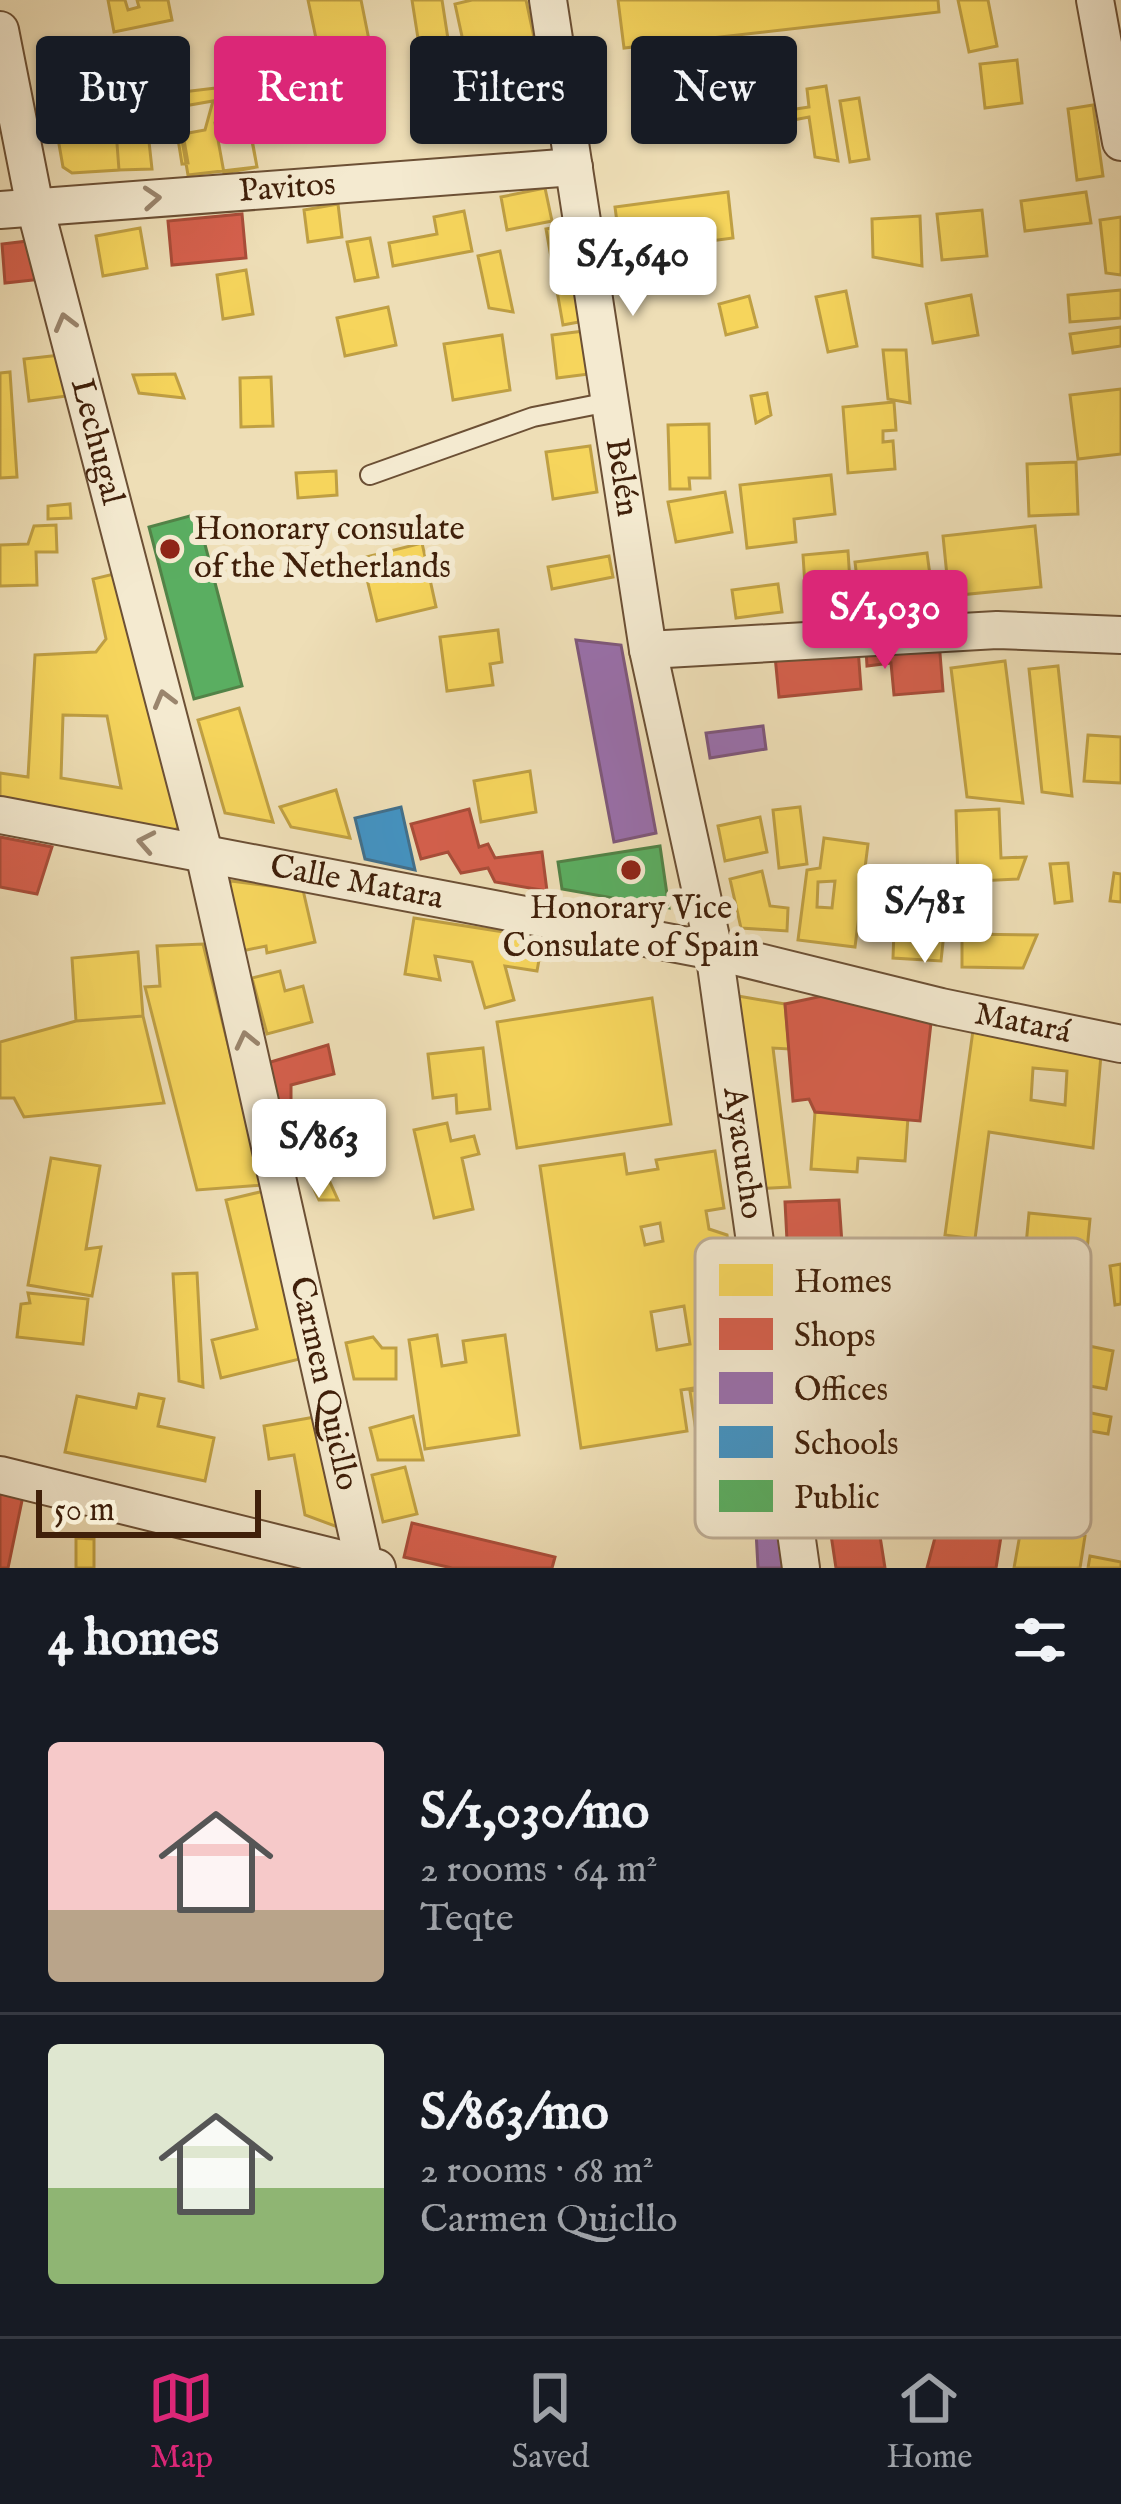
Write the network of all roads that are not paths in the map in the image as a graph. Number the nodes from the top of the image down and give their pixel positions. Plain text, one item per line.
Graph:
1 (548, 0) edge
2 (1095, 0) edge
3 (0, 30) edge
4 (1121, 142) edge
5 (574, 167) junction
6 (18, 209) edge
7 (608, 402) junction
8 (370, 475) dead end
9 (1121, 635) edge
10 (648, 650) junction
11 (0, 815) edge
12 (204, 853) junction
13 (714, 951) junction
14 (1121, 1043) edge
15 (754, 1238) edge
16 (0, 1475) edge
17 (797, 1538) edge
18 (302, 1558) edge
19 (370, 1566) edge
20 (801, 1568) edge

1 - 5 street, Belén
2 - 4 street
3 - 6 street, Lechugal
6 -> 5 street, Pavitos
5 - 7 street, Belén
12 -> 6 street, Lechugal
7 - 8 lane
7 - 10 street, Belén
9 - 10 street
10 - 13 street, Belén
12 -> 11 street, Calle Matara
12 - 13 street, Calle Matara
19 -> 12 street, Carmen Quicllo
13 - 14 street, Matará
13 - 15 street, Ayacucho
16 - 18 street
17 - 20 street, Ayacucho
18 - 19 street

